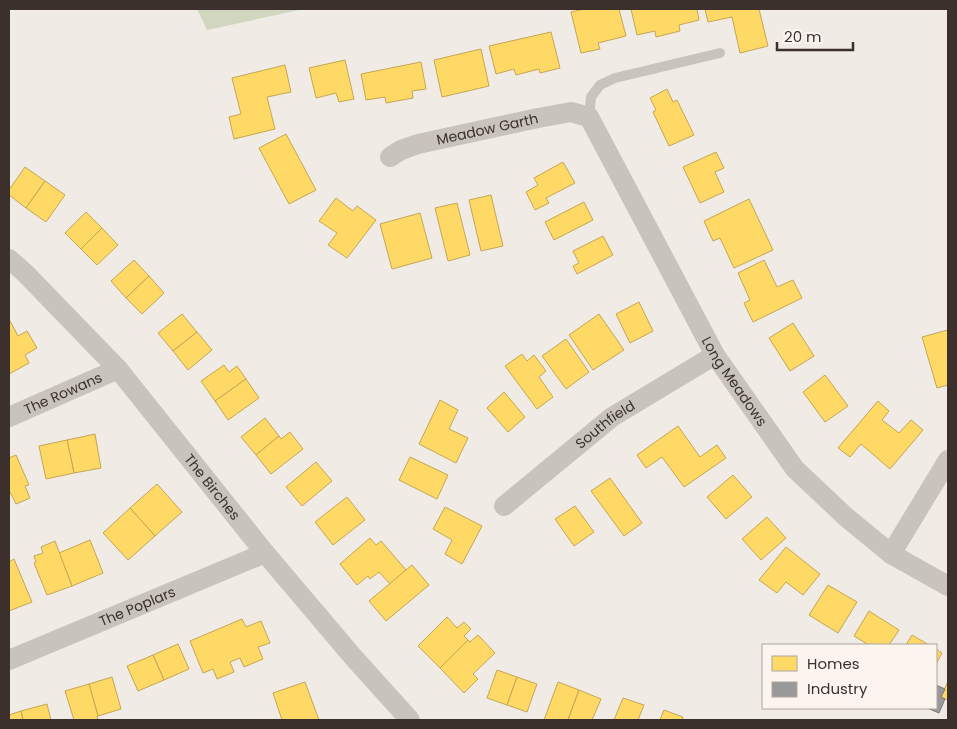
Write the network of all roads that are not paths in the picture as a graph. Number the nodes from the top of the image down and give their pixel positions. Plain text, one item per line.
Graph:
1 (720, 53) dead end
2 (589, 117) junction
3 (390, 157) dead end
4 (9, 259) edge
5 (715, 355) junction
6 (118, 369) junction
7 (9, 417) edge
8 (948, 460) edge
9 (504, 506) dead end
10 (265, 553) junction
11 (891, 554) junction
12 (948, 586) edge
13 (9, 660) edge
14 (410, 720) edge

1 - 2 lane
2 - 3 street, Meadow Garth
2 - 5 street, Long Meadows
4 - 6 street, The Birches
5 - 9 street, Southfield
5 - 11 street, Long Meadows
6 - 7 street, The Rowans
6 - 10 street, The Birches
8 - 11 street
10 - 13 street, The Poplars
10 - 14 street, The Birches
11 - 12 street, Long Meadows

